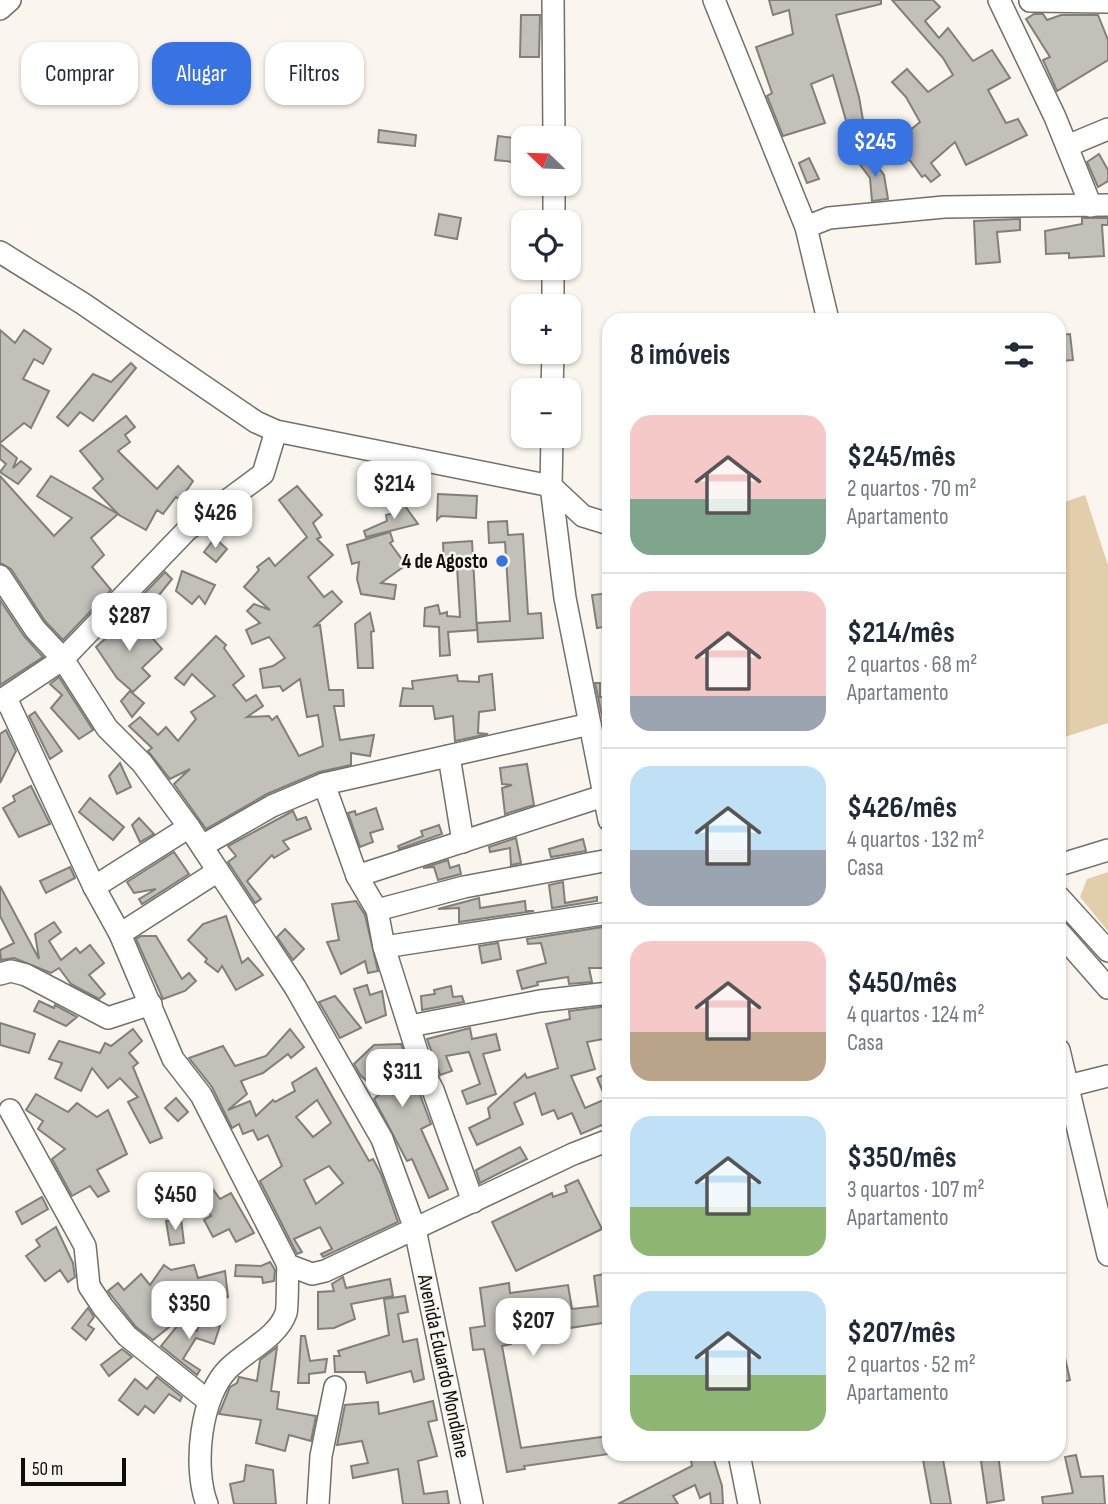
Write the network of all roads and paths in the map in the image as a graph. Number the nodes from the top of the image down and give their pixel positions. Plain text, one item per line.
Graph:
1 (10, 0) edge
2 (553, 0) edge
3 (714, 0) edge
4 (1030, 0) edge
5 (1108, 2) edge
6 (1000, 3) edge
7 (0, 9) edge
8 (554, 126) edge
9 (1108, 129) edge
10 (1067, 146) junction
11 (1100, 206) edge
12 (806, 227) junction
13 (0, 252) edge
14 (826, 313) edge
15 (276, 431) junction
16 (552, 448) edge
17 (551, 486) junction
18 (602, 522) edge
19 (0, 576) edge
20 (62, 659) junction
21 (3, 700) edge
22 (590, 724) junction
23 (449, 756) junction
24 (602, 777) edge
25 (324, 784) junction
26 (602, 796) edge
27 (189, 827) junction
28 (463, 842) junction
29 (202, 846) junction
30 (1108, 850) edge
31 (602, 861) edge
32 (1066, 863) edge
33 (218, 871) junction
34 (358, 876) junction
35 (94, 887) junction
36 (1066, 905) edge
37 (377, 910) junction
38 (602, 914) edge
39 (120, 934) junction
40 (1066, 940) edge
41 (384, 947) junction
42 (1108, 951) edge
43 (0, 974) edge
44 (1108, 988) edge
45 (602, 994) edge
46 (151, 1004) junction
47 (410, 1026) junction
48 (1108, 1076) edge
49 (1066, 1078) edge
50 (1068, 1086) junction
51 (9, 1110) dead end
52 (602, 1143) edge
53 (473, 1202) junction
54 (415, 1229) junction
55 (1108, 1255) edge
56 (288, 1265) junction
57 (335, 1387) dead end
58 (207, 1400) junction
59 (740, 1461) edge
60 (207, 1504) edge
61 (318, 1504) edge
62 (472, 1504) edge
63 (749, 1504) edge

1 - 7 street
2 - 8 street
3 - 12 street
4 - 5 street
4 - 6 street
6 - 10 street
9 - 10 street
10 - 11 street
11 - 12 street
12 - 14 street
13 - 15 street
15 - 17 street
15 - 20 street
16 - 17 street
17 - 18 street
17 - 22 street
19 - 20 street, Avenida Eduardo Mondlane
20 - 21 street
20 - 27 street, Avenida Eduardo Mondlane
21 - 35 street
22 - 23 street
22 - 24 street
23 - 25 street
23 - 28 street
25 - 29 street
25 - 34 street
26 - 28 street
27 - 29 street, Avenida Eduardo Mondlane
27 - 35 street
28 - 34 street
29 - 33 street, Avenida Eduardo Mondlane
30 - 32 street
31 - 37 street
33 - 39 street
33 - 54 street, Avenida Eduardo Mondlane
34 - 37 street
35 - 39 street
36 - 42 street
37 - 41 street
38 - 41 street
39 - 46 street
40 - 44 street
41 - 47 street
43 - 46 street
45 - 47 street
46 - 56 street
47 - 53 street
48 - 50 street
49 - 50 street
50 - 55 street
51 - 58 street
52 - 53 street
53 - 54 street
54 - 56 street
54 - 62 street, Avenida Eduardo Mondlane
56 - 58 street
57 - 61 street
58 - 60 street
59 - 63 street

